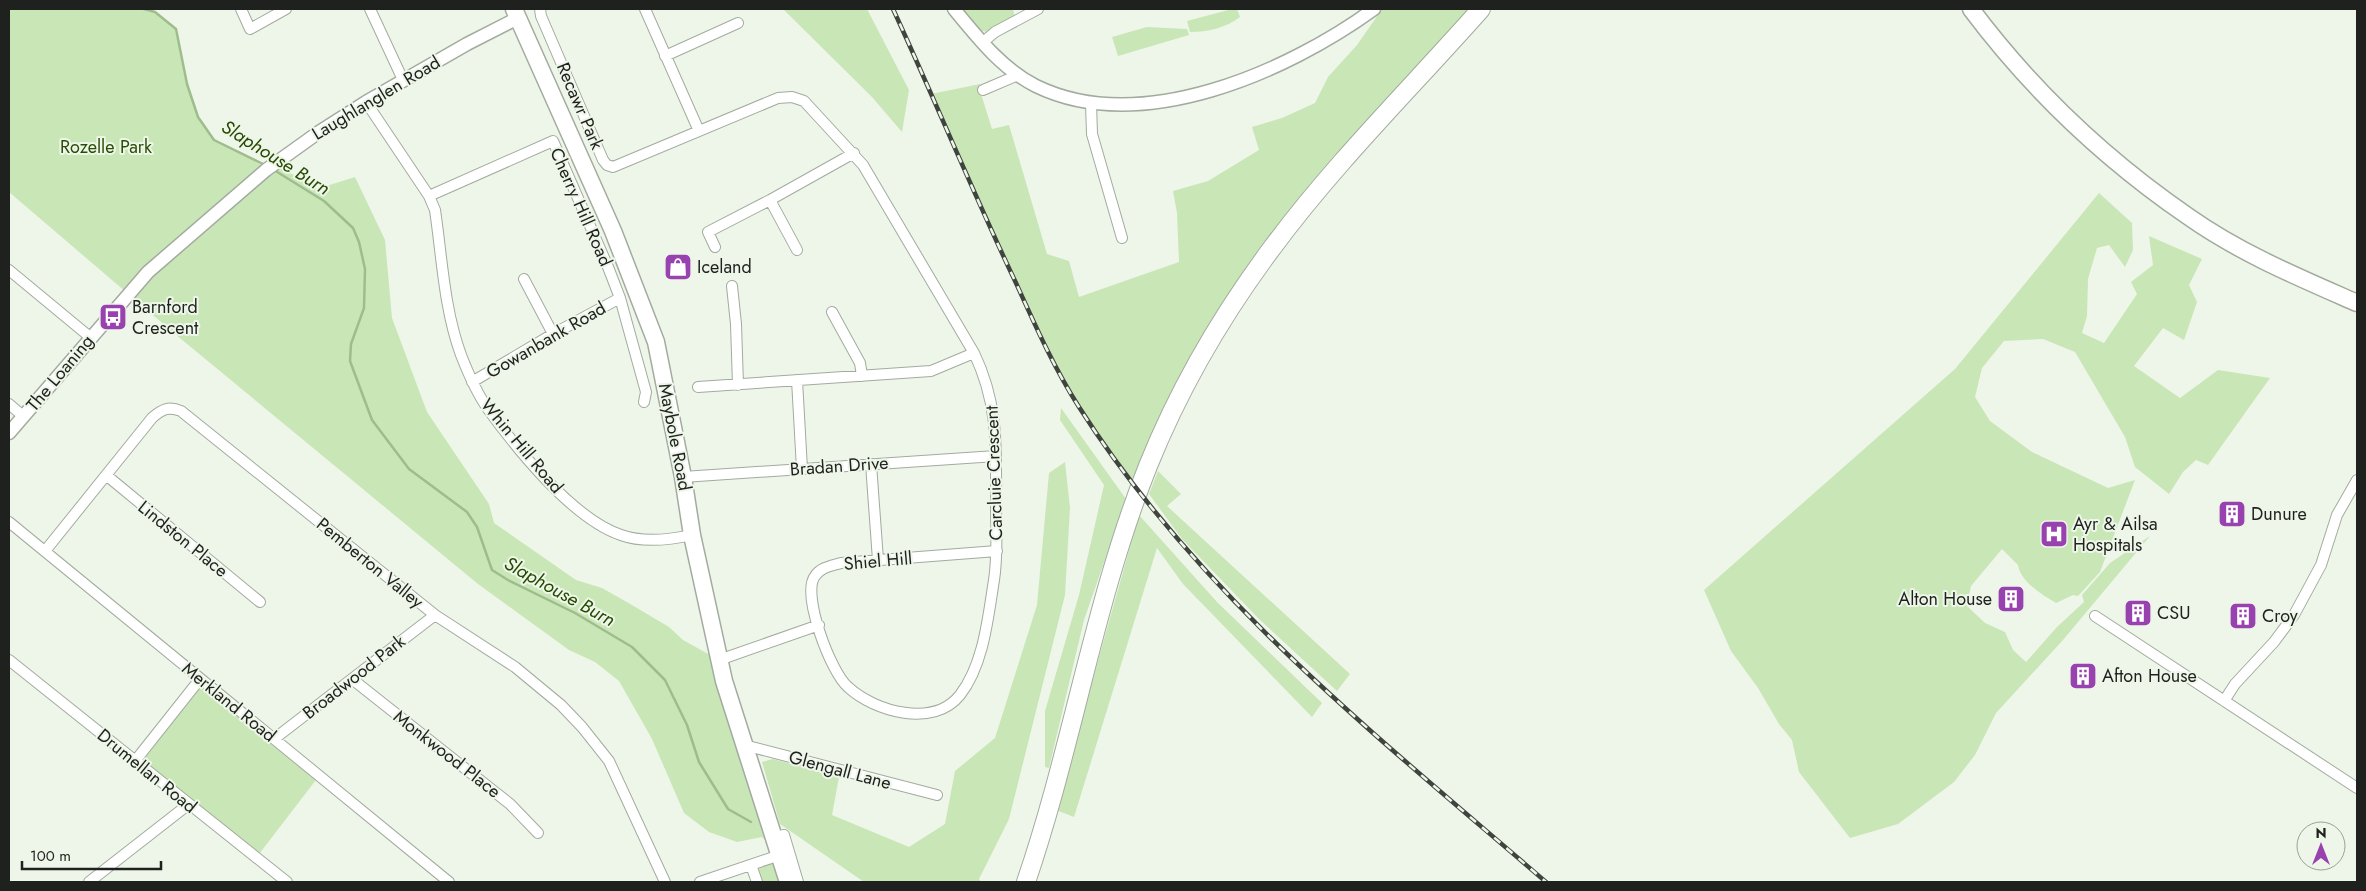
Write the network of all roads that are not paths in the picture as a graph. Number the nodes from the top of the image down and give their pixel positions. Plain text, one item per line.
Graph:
1 (241, 9) edge
2 (286, 9) edge
3 (370, 9) edge
4 (540, 9) edge
5 (645, 9) edge
6 (954, 9) edge
7 (1038, 9) edge
8 (1374, 9) edge
9 (1481, 9) edge
10 (1971, 9) edge
11 (516, 13) edge
12 (738, 23) dead end
13 (982, 43) junction
14 (664, 56) junction
15 (1018, 75) junction
16 (403, 80) junction
17 (983, 90) dead end
18 (366, 102) junction
19 (1091, 103) junction
20 (699, 131) junction
21 (854, 153) junction
22 (429, 196) junction
23 (770, 200) junction
24 (1122, 238) dead end
25 (715, 247) dead end
26 (174, 248) joint
27 (797, 250) dead end
28 (9, 270) edge
29 (524, 279) dead end
30 (732, 286) dead end
31 (620, 298) junction
32 (2357, 303) edge
33 (832, 312) dead end
34 (553, 334) junction
35 (90, 337) junction
36 (974, 353) junction
37 (862, 376) junction
38 (798, 380) junction
39 (472, 382) junction
40 (738, 385) junction
41 (698, 388) dead end
42 (644, 402) dead end
43 (9, 404) edge
44 (23, 416) junction
45 (9, 433) edge
46 (996, 456) junction
47 (871, 464) junction
48 (802, 469) junction
49 (106, 475) junction
50 (683, 477) junction
51 (2357, 480) edge
52 (9, 522) edge
53 (692, 535) junction
54 (997, 551) junction
55 (45, 552) junction
56 (878, 560) junction
57 (260, 602) dead end
58 (435, 615) junction
59 (2095, 616) dead end
60 (819, 625) junction
61 (9, 660) edge
62 (719, 660) junction
63 (200, 679) junction
64 (352, 679) junction
65 (2224, 701) junction
66 (274, 739) junction
67 (744, 745) junction
68 (135, 761) junction
69 (2357, 788) edge
70 (937, 795) dead end
71 (188, 804) junction
72 (538, 833) dead end
73 (775, 837) junction
74 (780, 855) junction
75 (751, 865) junction
76 (89, 882) edge
77 (287, 882) edge
78 (449, 882) edge
79 (665, 882) edge
80 (700, 882) edge
81 (757, 882) edge
82 (788, 882) edge
83 (798, 882) edge
84 (1026, 882) edge

1 - 2 street
3 - 16 street
4 - 20 street, Recawr Park
5 - 14 street
6 - 13 street
7 - 13 street
8 - 19 street
9 - 84 highway
10 - 32 main road
11 - 16 street, Laughlanglen Road
11 - 50 main road, Maybole Road
12 - 14 street
13 - 15 street
14 - 20 street
15 - 17 street
15 - 19 street
16 - 18 street, Laughlanglen Road
18 - 22 street, Whin Hill Road
18 - 26 street, Laughlanglen Road
19 - 24 street
20 - 21 street, Carcluie Crescent
21 - 23 street
21 - 36 street, Carcluie Crescent
22 - 31 street, Cherry Hill Road
22 - 39 street, Whin Hill Road
23 - 25 street
23 - 27 street
26 - 35 street, The Loaning
28 - 35 street
29 - 34 street
30 - 40 street
31 - 34 street, Gowanbank Road
31 - 42 street, Cherry Hill Road
33 - 37 street
34 - 39 street, Gowanbank Road
35 - 44 street, The Loaning
36 - 37 street
36 - 46 street, Carcluie Crescent
37 - 38 street
38 - 40 street
38 - 48 street
39 - 53 street, Whin Hill Road
40 - 41 street
43 - 44 street
44 - 45 street, The Loaning
46 - 47 street, Bradan Drive
46 - 54 street, Carcluie Crescent
47 - 48 street, Bradan Drive
47 - 56 street
48 - 50 street, Bradan Drive
49 - 55 street, Pemberton Valley
49 - 57 street, Lindston Place
49 - 58 street, Pemberton Valley
50 - 53 main road, Maybole Road
51 - 65 street
52 - 55 street, Merkland Road
53 - 62 main road, Maybole Road
54 - 56 street, Shiel Hill
54 - 60 street, Carcluie Crescent
55 - 63 street, Merkland Road
56 - 60 street, Shiel Hill
58 - 64 street, Broadwood Park
58 - 79 street, Pemberton Valley
59 - 65 street
60 - 62 street
61 - 68 street, Drumellan Road
62 - 67 main road, Maybole Road
63 - 66 street, Merkland Road
63 - 68 street
64 - 66 street, Broadwood Park
64 - 72 street, Monkwood Place
65 - 69 street
66 - 78 street, Merkland Road
67 - 70 street, Glengall Lane
67 - 73 main road, Maybole Road
68 - 71 street, Drumellan Road
71 - 76 street
71 - 77 street, Drumellan Road
73 - 74 main road, Maybole Road
73 - 83 street
74 - 75 street
74 - 82 main road, Maybole Road
75 - 80 street
75 - 81 street

